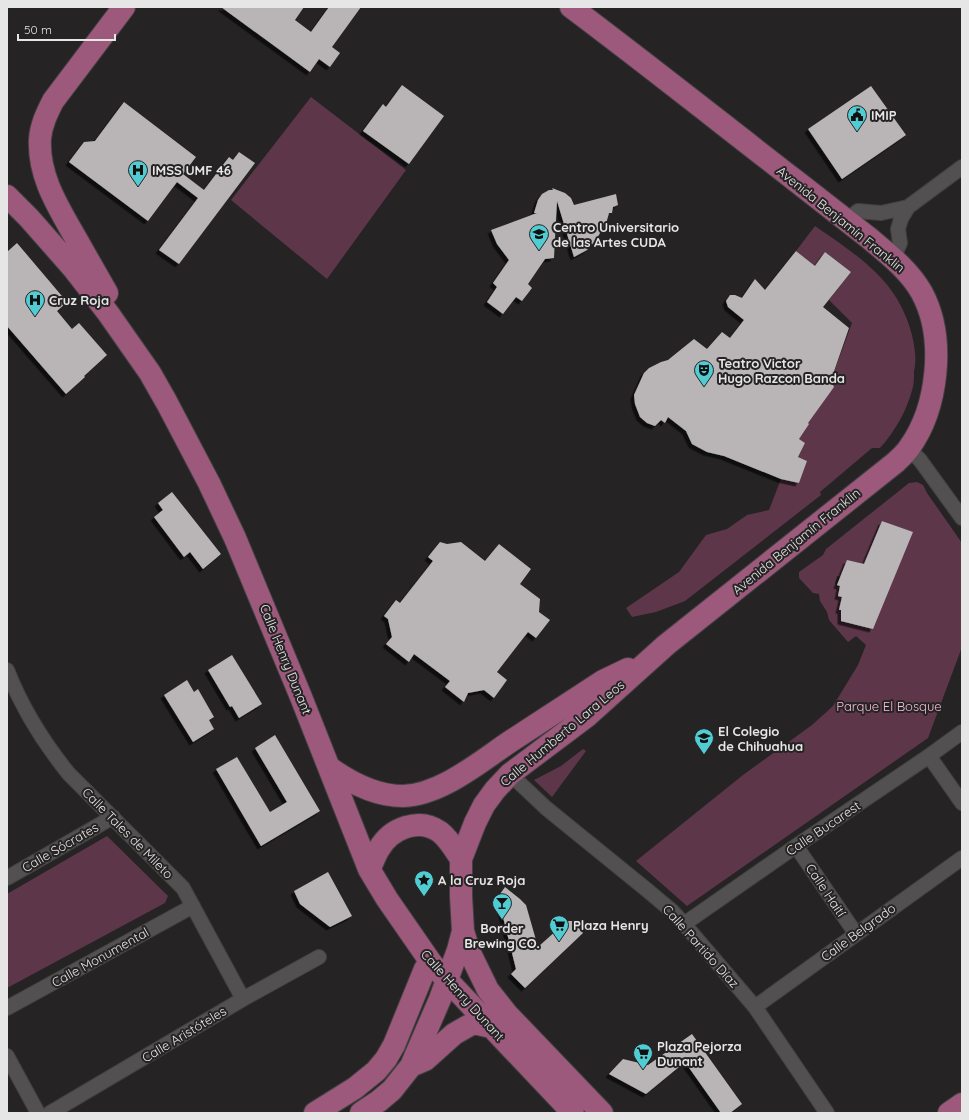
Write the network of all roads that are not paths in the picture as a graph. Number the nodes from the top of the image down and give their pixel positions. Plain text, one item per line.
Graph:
1 (124, 7) edge
2 (571, 7) edge
3 (962, 167) edge
4 (7, 196) edge
5 (908, 206) junction
6 (881, 213) junction
7 (847, 221) junction
8 (898, 229) junction
9 (893, 258) junction
10 (108, 313) junction
11 (909, 449) junction
12 (962, 518) edge
13 (650, 658) junction
14 (7, 670) edge
15 (962, 732) edge
16 (929, 756) junction
17 (330, 768) junction
18 (510, 774) junction
19 (962, 803) edge
20 (113, 817) junction
21 (796, 846) junction
22 (962, 858) edge
23 (461, 859) junction
24 (370, 869) junction
25 (7, 878) edge
26 (193, 906) junction
27 (684, 924) junction
28 (463, 931) junction
29 (856, 934) junction
30 (320, 956) dead end
31 (432, 964) junction
32 (447, 980) junction
33 (243, 999) junction
34 (755, 1007) junction
35 (7, 1008) edge
36 (491, 1027) junction
37 (7, 1056) edge
38 (411, 1066) junction
39 (962, 1104) edge
40 (38, 1113) edge
41 (50, 1113) edge
42 (315, 1113) edge
43 (361, 1113) edge
44 (573, 1113) edge
45 (602, 1113) edge
46 (827, 1113) edge
47 (949, 1113) edge

1 - 10 main road
2 - 7 main road, Avenida Benjamín Franklin
3 - 5 street
4 - 10 main road, Calle Henry Dunant
5 - 6 street
5 - 8 street
6 - 7 street
6 - 8 street
7 - 9 main road, Avenida Benjamín Franklin
8 - 9 street
9 - 11 main road, Avenida Benjamín Franklin
10 - 17 main road, Calle Henry Dunant
11 - 12 street
11 - 13 main road, Avenida Benjamín Franklin
13 - 17 main road
13 - 18 main road, Calle Humberto Lara Leos
14 - 20 street, Calle Tales de Mileto
15 - 16 street, Calle Bucarest
16 - 19 street
16 - 21 street, Calle Bucarest
17 - 24 main road, Calle Henry Dunant
18 - 23 main road, Calle Humberto Lara Leos
18 - 27 street, Calle Partido Díaz
20 - 25 street, Calle Sócrates
20 - 26 street, Calle Tales de Mileto
21 - 27 street, Calle Bucarest
21 - 29 street, Calle Haití
22 - 29 street, Calle Belgrado
23 - 24 main road
23 - 28 main road, Calle Humberto Lara Leos
24 - 31 main road, Calle Henry Dunant
26 - 33 street, Calle Tales de Mileto
26 - 35 street, Calle Monumental
27 - 34 street, Calle Partido Díaz
28 - 32 main road, Calle Humberto Lara Leos
28 - 45 main road, Calle Henry Dunant
29 - 34 street, Calle Belgrado
30 - 33 street, Calle Aristóteles
31 - 32 main road, Calle Henry Dunant
31 - 42 main road
32 - 36 main road, Calle Henry Dunant
32 - 38 main road, Calle Humberto Lara Leos
33 - 41 street, Calle Aristóteles
34 - 46 street, Calle Partido Díaz
36 - 38 main road
36 - 44 main road, Calle Henry Dunant
37 - 40 street
38 - 43 main road, Calle Humberto Lara Leos
39 - 47 main road

